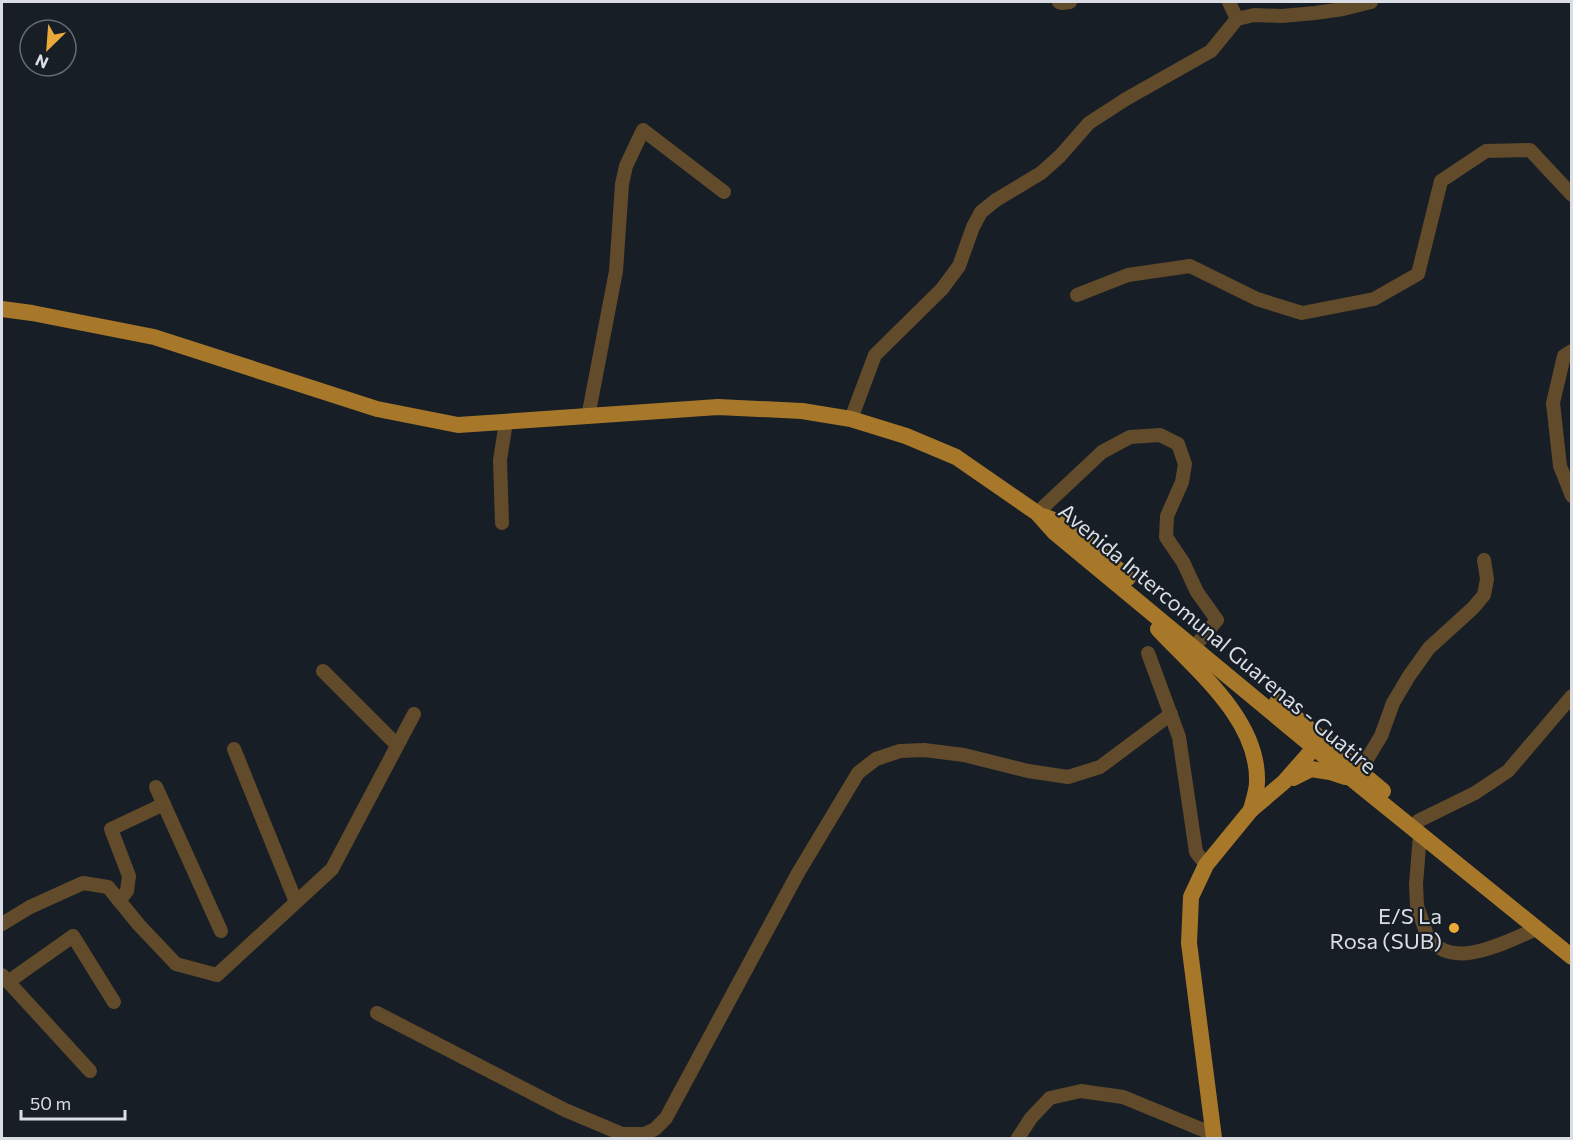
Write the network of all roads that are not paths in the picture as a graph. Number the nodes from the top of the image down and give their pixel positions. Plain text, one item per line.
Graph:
1 (1059, 2) edge
2 (1070, 2) edge
3 (1229, 2) edge
4 (1371, 2) edge
5 (1237, 20) junction
6 (724, 192) dead end
7 (1572, 195) edge
8 (1077, 295) dead end
9 (2, 311) edge
10 (1572, 351) edge
11 (588, 417) junction
12 (851, 419) junction
13 (506, 422) junction
14 (1572, 496) edge
15 (1036, 513) junction
16 (502, 523) dead end
17 (1484, 560) dead end
18 (1108, 576) junction
19 (1200, 640) junction
20 (1148, 653) dead end
21 (323, 670) dead end
22 (1572, 696) edge
23 (414, 714) dead end
24 (1171, 714) junction
25 (1319, 743) junction
26 (397, 745) junction
27 (234, 749) dead end
28 (1356, 775) junction
29 (1284, 782) junction
30 (156, 787) dead end
31 (164, 804) junction
32 (1251, 810) junction
33 (1419, 828) junction
34 (1206, 866) junction
35 (119, 901) junction
36 (296, 902) junction
37 (2, 924) edge
38 (1537, 929) junction
39 (221, 931) dead end
40 (1572, 944) edge
41 (1572, 957) edge
42 (5, 979) edge
43 (114, 1002) dead end
44 (377, 1012) dead end
45 (90, 1071) dead end
46 (1214, 1136) edge
47 (1018, 1138) edge

1 - 2 street
3 - 5 street
4 - 5 street
5 - 12 street
6 - 11 street
7 - 8 street
9 - 13 main road
10 - 14 street
11 - 12 main road
11 - 13 main road
12 - 15 main road
13 - 16 street
15 - 18 main road, Avenida Intercomunal Guarenas - Guatire
15 - 19 main road, Avenida Intercomunal Guarenas - Guatire
15 - 19 street
17 - 28 street
18 - 25 main road, Avenida Intercomunal Guarenas - Guatire
18 - 32 main road
19 - 25 main road, Avenida Intercomunal Guarenas - Guatire
20 - 24 street
21 - 26 street
22 - 33 street
23 - 26 street
24 - 34 street
24 - 44 street
25 - 28 main road, Avenida Intercomunal Guarenas - Guatire
25 - 29 main road
26 - 36 street
27 - 36 street
28 - 29 main road
28 - 33 main road, Avenida Intercomunal Guarenas - Guatire
29 - 32 main road
30 - 31 street
31 - 35 street
31 - 39 street
32 - 34 main road
33 - 38 main road, Avenida Intercomunal Guarenas - Guatire
33 - 38 street
33 - 40 main road, Avenida Intercomunal Guarenas - Guatire
34 - 46 main road
35 - 36 street
35 - 37 street
38 - 41 main road, Avenida Intercomunal Guarenas - Guatire
42 - 43 street
42 - 45 street
46 - 47 street

